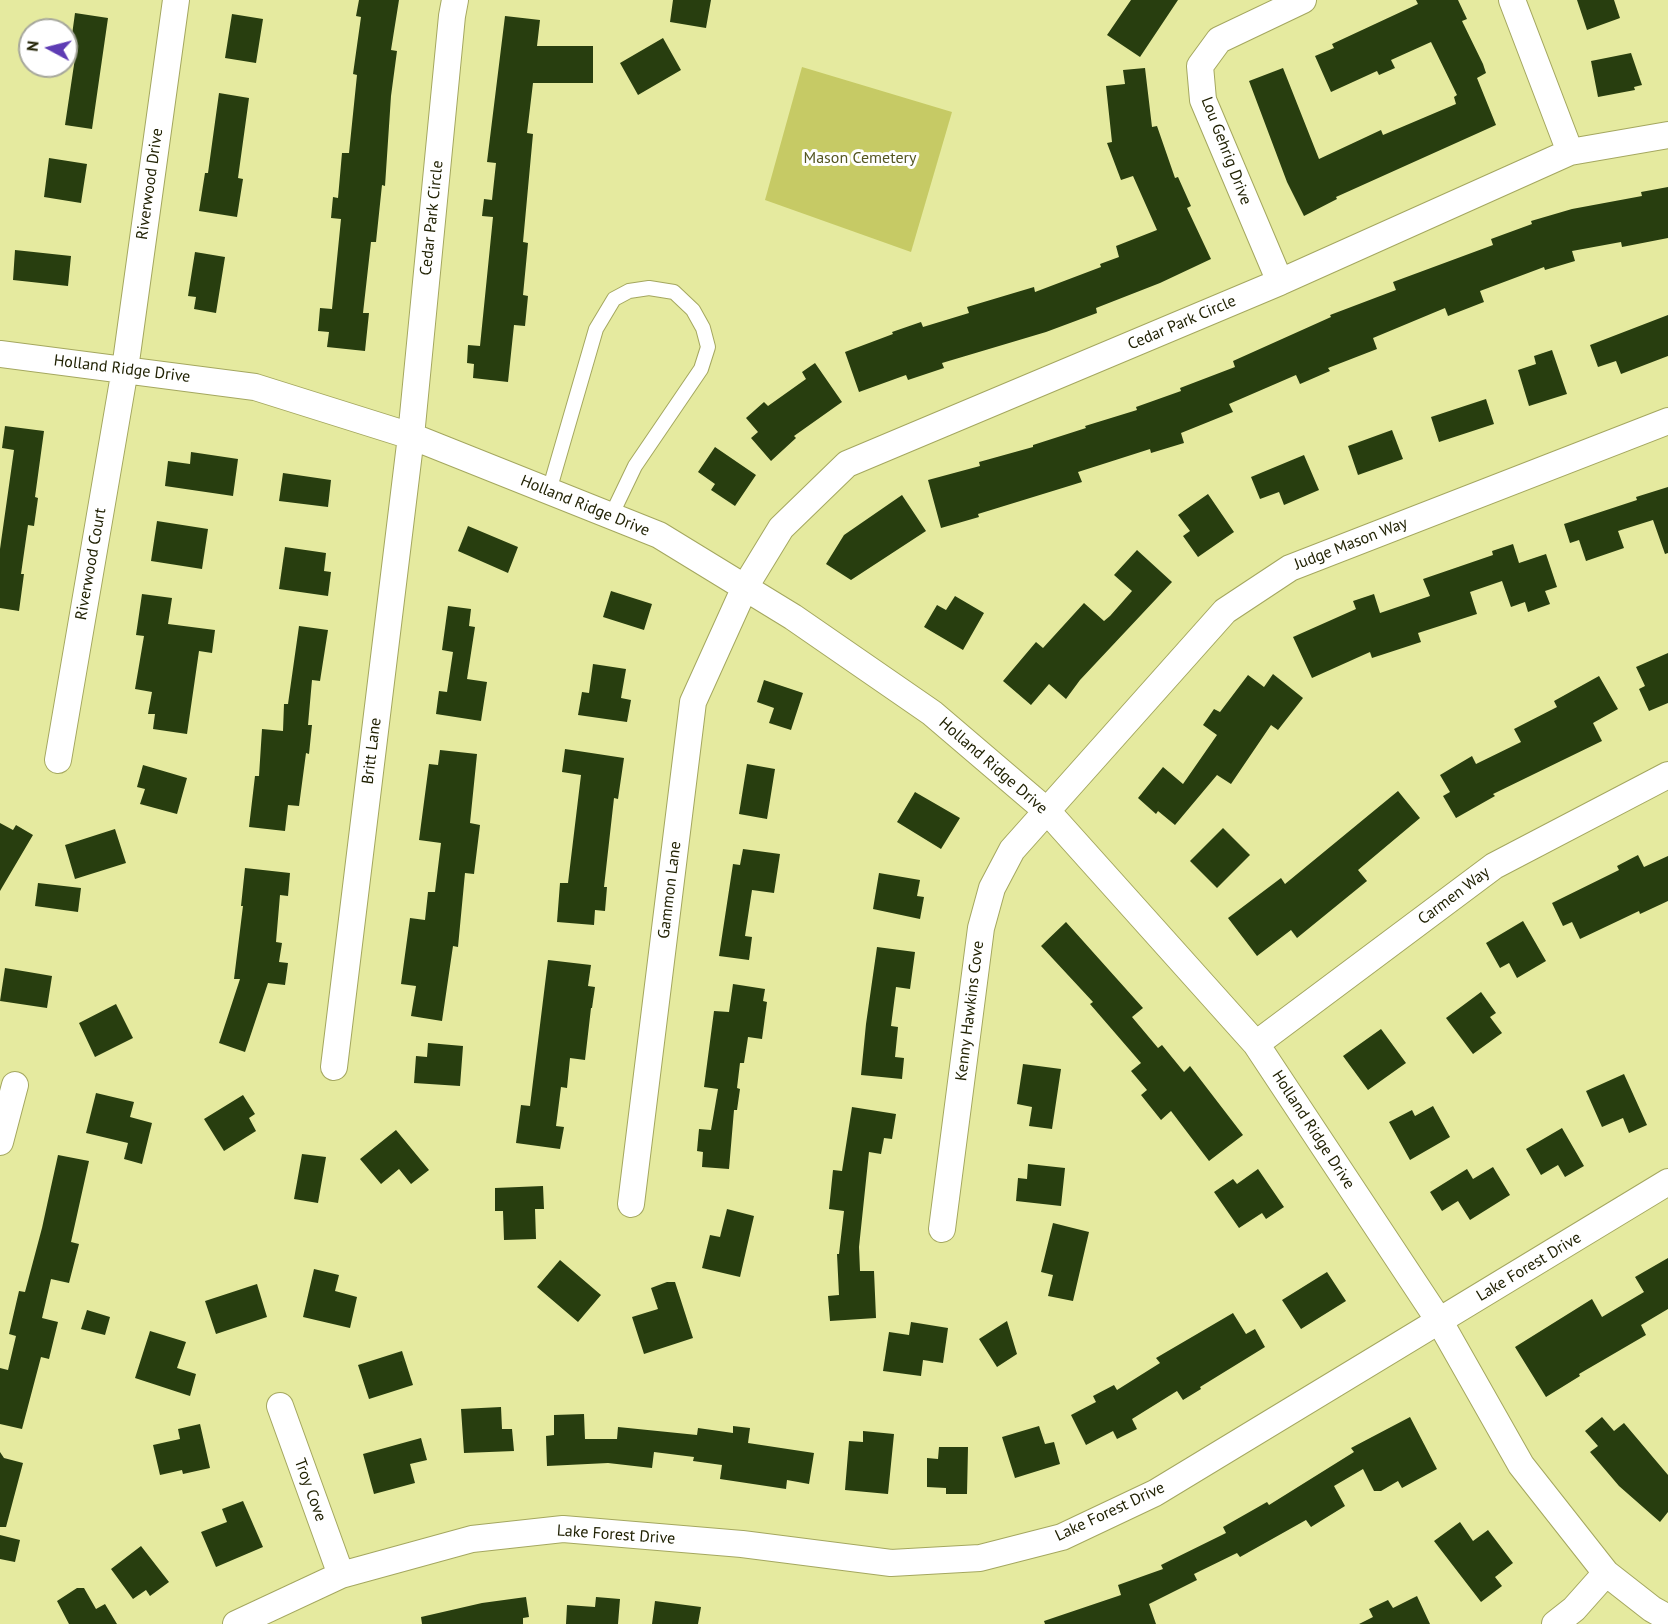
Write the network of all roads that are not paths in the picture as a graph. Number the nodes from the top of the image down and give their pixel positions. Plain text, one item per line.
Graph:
1 (176, 0) edge
2 (455, 0) edge
3 (1303, 0) edge
4 (1512, 0) edge
5 (1668, 135) edge
6 (1569, 152) junction
7 (1280, 282) junction
8 (0, 354) edge
9 (124, 369) junction
10 (1668, 420) edge
11 (411, 436) junction
12 (549, 491) junction
13 (611, 516) junction
14 (745, 587) junction
15 (58, 760) dead end
16 (1668, 775) edge
17 (1048, 812) junction
18 (1256, 1044) junction
19 (334, 1067) dead end
20 (15, 1085) dead end
21 (0, 1142) edge
22 (1668, 1182) edge
23 (631, 1204) dead end
24 (942, 1229) dead end
25 (1440, 1322) junction
26 (280, 1406) dead end
27 (1606, 1572) junction
28 (341, 1575) junction
29 (1668, 1618) edge
30 (236, 1624) edge
31 (1556, 1624) edge

1 - 9 street, Riverwood Drive
2 - 11 street, Cedar Park Circle
3 - 7 street, Lou Gehrig Drive
4 - 6 street
5 - 6 street, Cedar Park Circle
6 - 7 street, Cedar Park Circle
7 - 14 street, Cedar Park Circle
8 - 9 street, Holland Ridge Drive
9 - 11 street, Holland Ridge Drive
9 - 15 street, Riverwood Court
10 - 17 street, Judge Mason Way
11 - 12 street, Holland Ridge Drive
11 - 19 street, Britt Lane
12 - 13 street, Holland Ridge Drive
12 - 13 lane
13 - 14 street, Holland Ridge Drive
14 - 17 street, Holland Ridge Drive
14 - 23 street, Gammon Lane
16 - 18 street, Carmen Way
17 - 18 street, Holland Ridge Drive
17 - 24 street, Kenny Hawkins Cove
18 - 25 street, Holland Ridge Drive
20 - 21 street
22 - 25 street, Lake Forest Drive
25 - 27 street, Holland Ridge Drive
25 - 28 street, Lake Forest Drive
26 - 28 street, Troy Cove
27 - 29 street, Holland Ridge Drive
27 - 31 street
28 - 30 street, Lake Forest Drive

